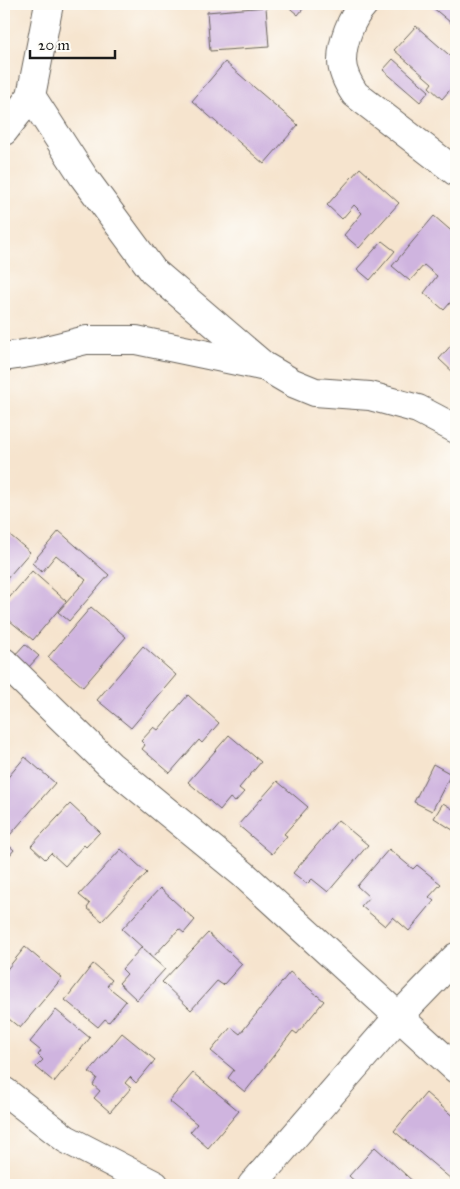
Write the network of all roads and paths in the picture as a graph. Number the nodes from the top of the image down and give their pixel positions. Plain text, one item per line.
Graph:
1 (48, 4) edge
2 (364, 4) edge
3 (32, 96) junction
4 (4, 131) edge
5 (456, 172) edge
6 (4, 356) edge
7 (264, 366) junction
8 (456, 429) edge
9 (4, 662) edge
10 (456, 957) edge
11 (398, 1016) junction
12 (456, 1069) edge
13 (4, 1091) edge
14 (155, 1185) edge
15 (252, 1185) edge

1 - 3 street
2 - 5 street
3 - 4 street
3 - 7 street
6 - 7 street
7 - 8 street
9 - 11 street
10 - 11 street
11 - 12 street
11 - 15 street
13 - 14 street

